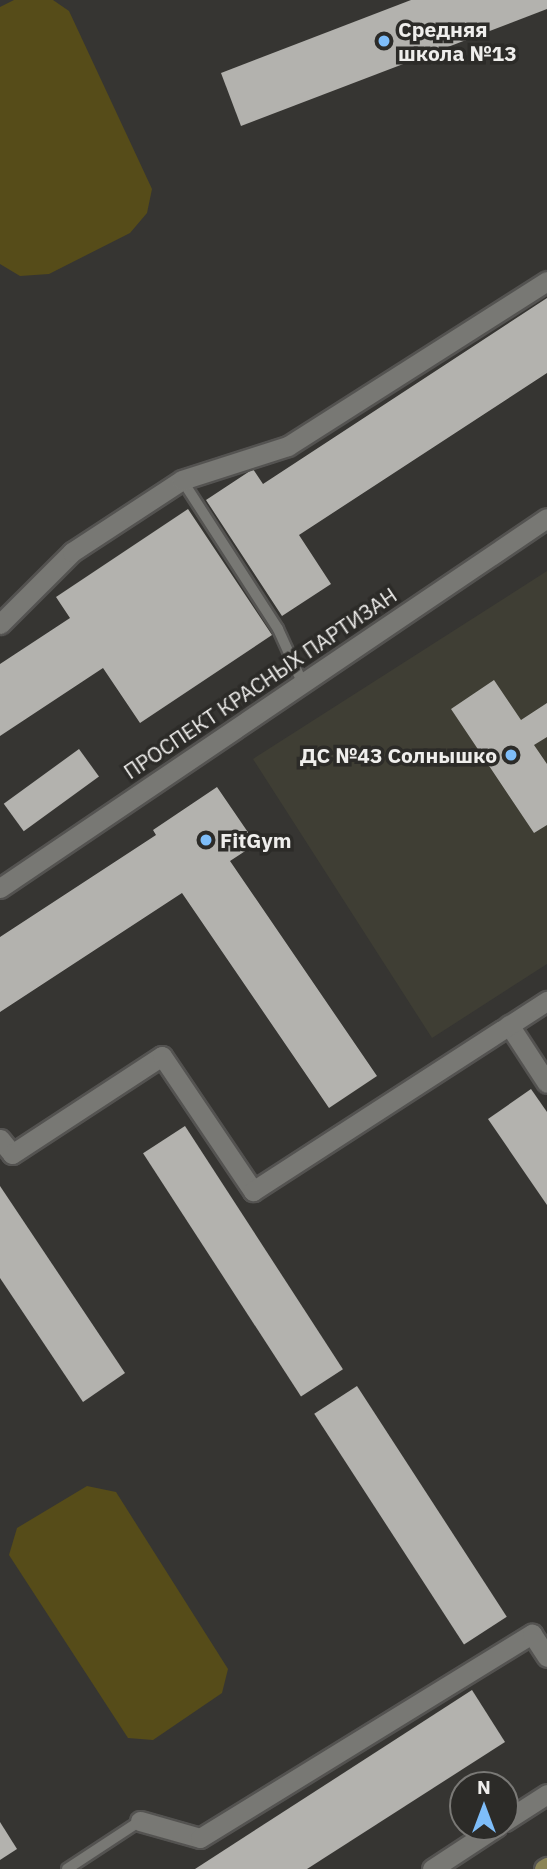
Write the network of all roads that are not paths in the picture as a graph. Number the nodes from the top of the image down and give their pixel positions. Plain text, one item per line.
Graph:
1 (547, 281) edge
2 (182, 480) junction
3 (547, 518) edge
4 (0, 624) edge
5 (303, 684) junction
6 (0, 888) edge
7 (547, 1001) edge
8 (509, 1026) junction
9 (547, 1083) edge
10 (0, 1139) edge
11 (547, 1657) edge
12 (547, 1794) edge
13 (519, 1812) edge
14 (140, 1821) joint
15 (475, 1841) edge
16 (67, 1869) edge
17 (432, 1869) edge

1 - 2 street
2 - 4 street
2 - 5 lane
3 - 5 street, ПРОСПЕКТ КРАСНЫХ ПАРТИЗАН
5 - 6 street, ПРОСПЕКТ КРАСНЫХ ПАРТИЗАН
7 - 8 street
8 - 9 street
8 - 10 street
11 - 14 street
12 - 13 street
14 - 16 lane
15 - 17 street

